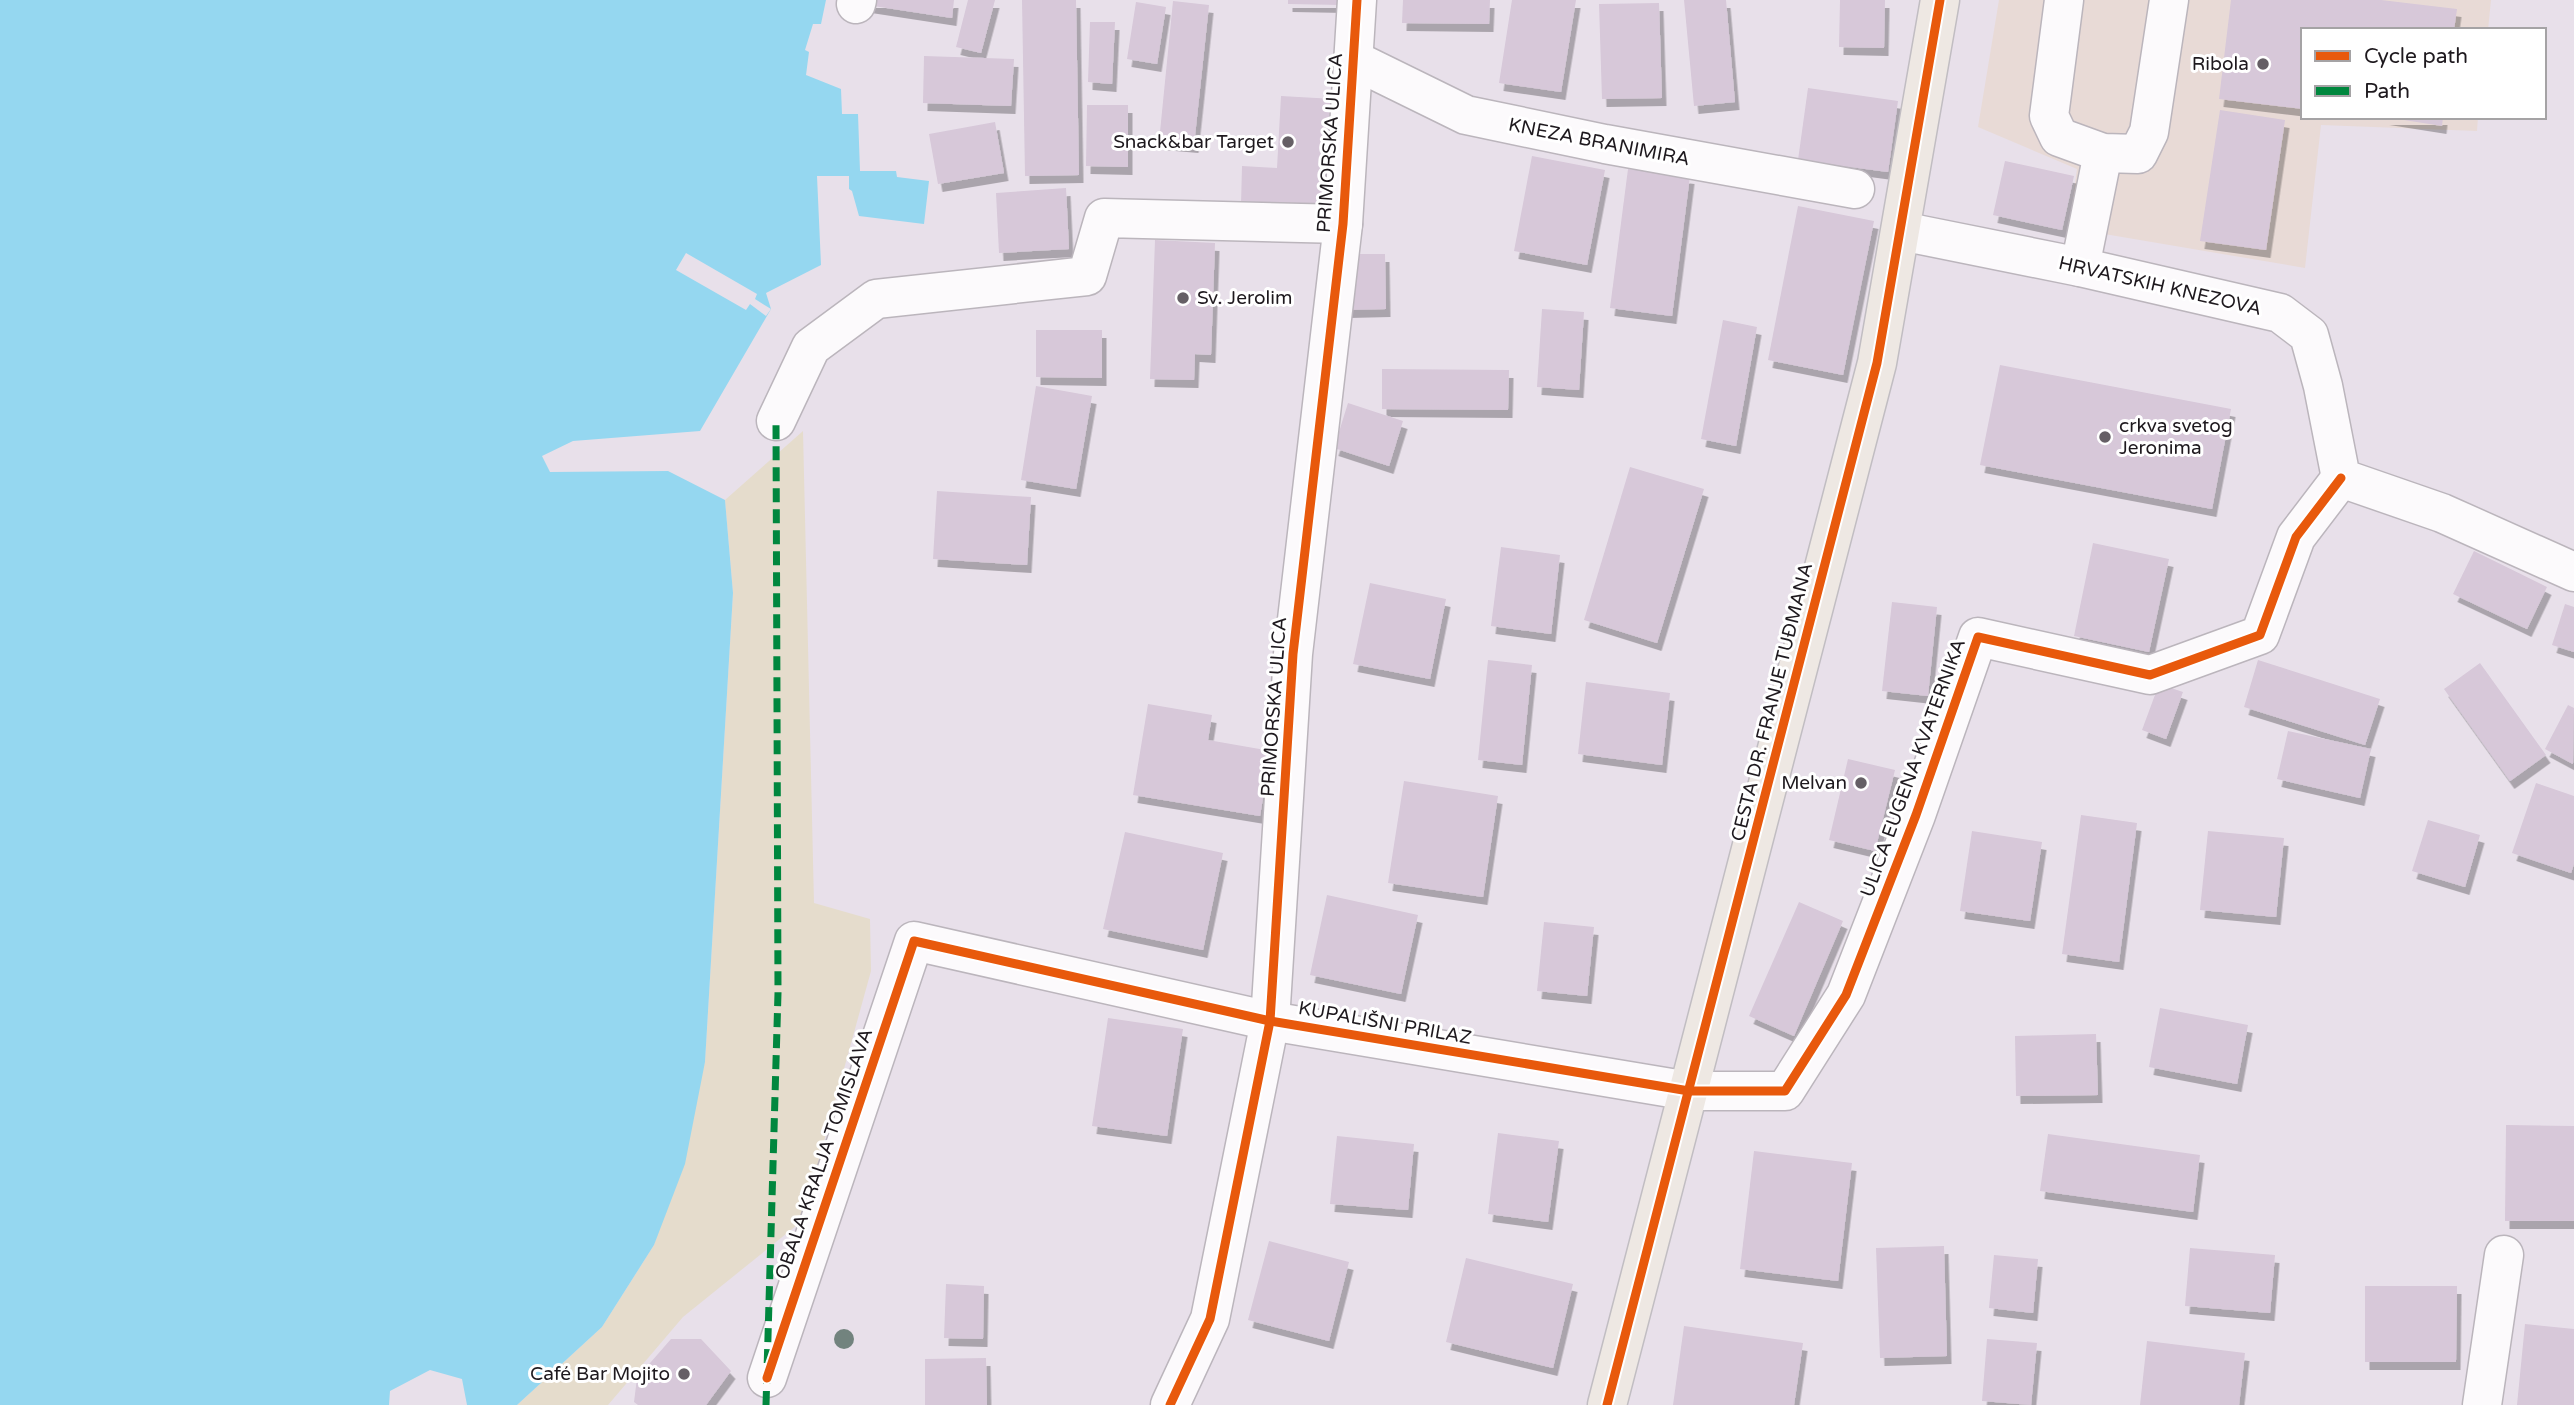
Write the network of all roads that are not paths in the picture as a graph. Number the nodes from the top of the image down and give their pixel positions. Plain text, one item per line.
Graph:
1 (1357, 0) edge
2 (1940, 0) edge
3 (2064, 0) edge
4 (2169, 0) edge
5 (1354, 60) junction
6 (2103, 153) junction
7 (1855, 189) dead end
8 (1343, 224) junction
9 (1901, 231) junction
10 (2080, 267) junction
11 (776, 421) dead end
12 (2341, 478) junction
13 (2574, 572) edge
14 (914, 941) joint
15 (1270, 1021) junction
16 (1689, 1091) junction
17 (2504, 1255) dead end
18 (767, 1378) dead end
19 (1170, 1405) edge
20 (1607, 1405) edge
21 (2483, 1405) edge

1 - 5 street, PRIMORSKA ULICA
2 - 9 main road, CESTA DR. FRANJE TUĐMANA
3 - 6 street
4 - 6 street
5 - 7 street, KNEZA BRANIMIRA
5 - 8 street, PRIMORSKA ULICA
6 - 10 street
8 - 11 street
8 - 15 street, PRIMORSKA ULICA
9 - 10 street, HRVATSKIH KNEZOVA
9 - 16 main road, CESTA DR. FRANJE TUĐMANA
10 - 12 street, HRVATSKIH KNEZOVA
12 - 13 street
12 - 16 street, ULICA EUGENA KVATERNIKA
14 - 15 street, KUPALIŠNI PRILAZ
14 - 18 street, OBALA KRALJA TOMISLAVA
15 - 16 street, KUPALIŠNI PRILAZ
15 - 19 street, PRIMORSKA ULICA
16 - 20 main road, CESTA DR. FRANJE TUĐMANA
17 - 21 street

